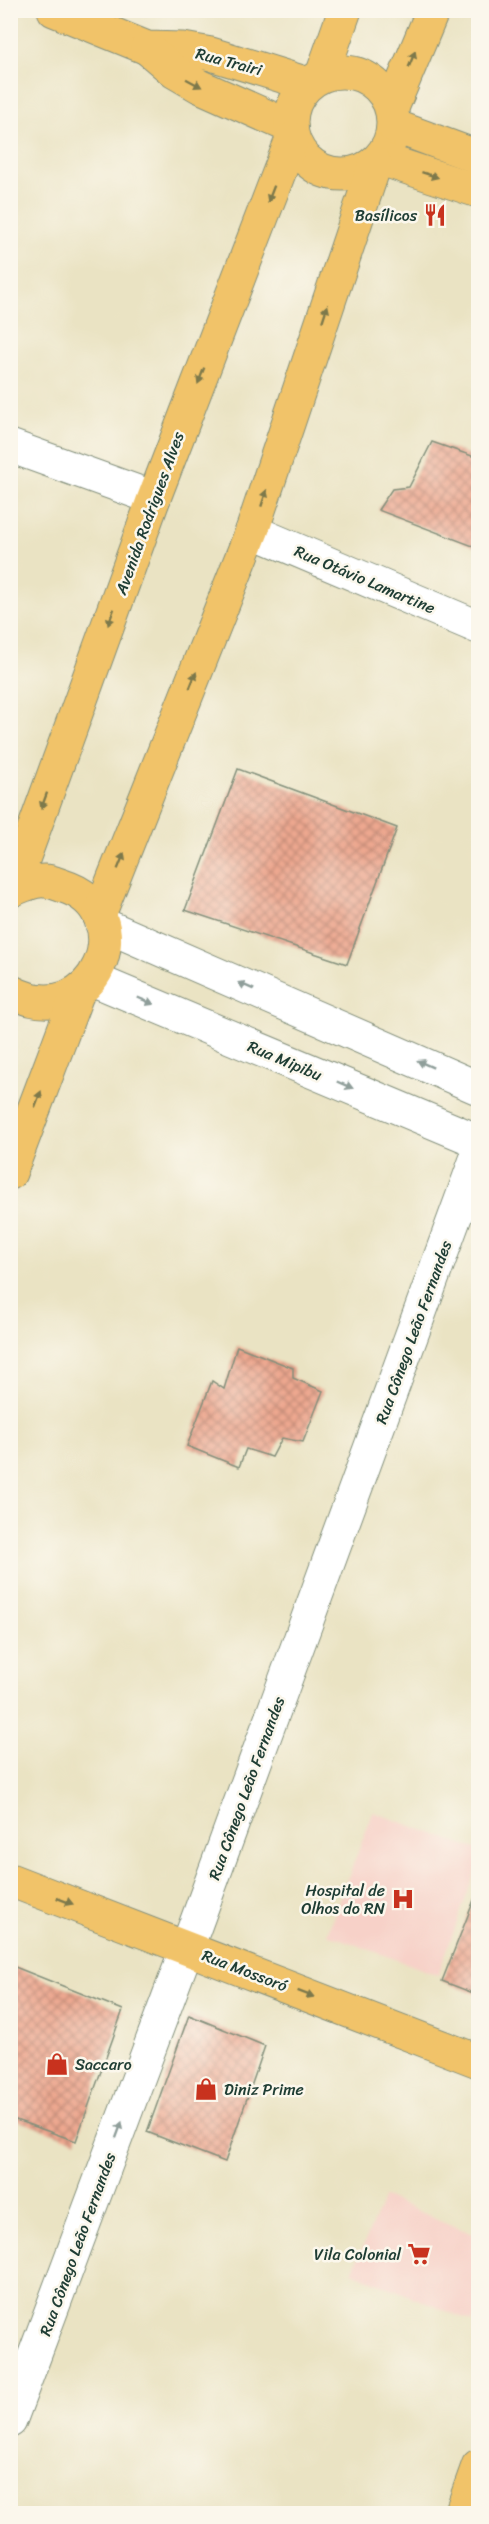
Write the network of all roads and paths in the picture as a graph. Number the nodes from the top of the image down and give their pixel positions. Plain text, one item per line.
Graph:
1 (54, 10) edge
2 (345, 10) edge
3 (433, 10) edge
4 (147, 48) junction
5 (315, 80) junction
6 (393, 117) junction
7 (291, 133) junction
8 (478, 157) edge
9 (378, 161) junction
10 (478, 191) edge
11 (10, 446) edge
12 (154, 498) junction
13 (252, 531) junction
14 (478, 627) edge
15 (11, 890) edge
16 (101, 919) junction
17 (85, 985) junction
18 (10, 991) edge
19 (478, 1088) edge
20 (478, 1140) edge
21 (478, 1154) edge
22 (10, 1173) edge
23 (10, 1880) edge
24 (187, 1948) junction
25 (478, 2061) edge
26 (10, 2421) edge
27 (478, 2466) edge
28 (461, 2514) edge

1 - 4 main road, Rua Trairi
2 - 5 main road
6 -> 3 main road
4 - 5 main road, Rua Trairi
4 -> 7 main road, Rua Trairi
5 - 6 main road
5 - 7 main road
6 - 8 main road
6 - 9 main road
7 - 9 main road
7 -> 12 main road, Avenida Rodrigues Alves
9 -> 10 main road
13 -> 9 main road
11 - 12 street
12 -> 15 main road, Avenida Rodrigues Alves
13 - 14 street, Rua Otávio Lamartine
16 -> 13 main road
15 - 16 main road
16 - 17 main road
19 -> 16 street
17 - 18 main road
17 -> 20 street, Rua Mipibu
22 -> 17 main road
21 - 24 street, Rua Cônego Leão Fernandes
23 -> 24 main road, Rua Mossoró
24 -> 25 main road, Rua Mossoró
26 -> 24 street, Rua Cônego Leão Fernandes
27 - 28 main road

